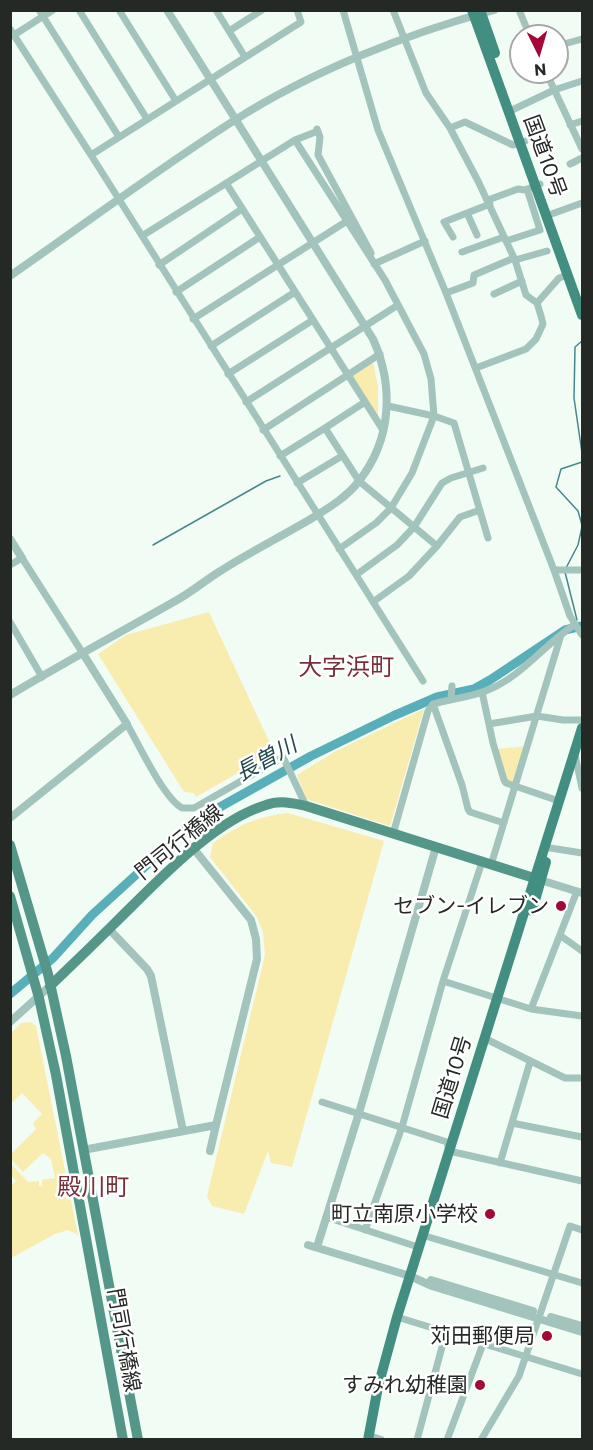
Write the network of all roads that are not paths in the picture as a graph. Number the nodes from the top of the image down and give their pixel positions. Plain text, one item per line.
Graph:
1 (53, 10) edge
2 (79, 10) edge
3 (118, 10) edge
4 (167, 10) edge
5 (216, 10) edge
6 (262, 10) edge
7 (297, 10) edge
8 (343, 10) edge
9 (393, 10) edge
10 (494, 10) edge
11 (519, 10) edge
12 (477, 13) edge
13 (41, 14) edge
14 (525, 24) edge
15 (229, 31) junction
16 (12, 32) edge
17 (405, 39) junction
18 (245, 57) junction
19 (356, 58) junction
20 (211, 80) junction
21 (582, 81) edge
22 (551, 84) edge
23 (554, 90) junction
24 (176, 101) junction
25 (511, 111) junction
26 (236, 119) junction
27 (147, 120) junction
28 (582, 121) edge
29 (570, 124) junction
30 (450, 128) junction
31 (119, 137) junction
32 (295, 140) junction
33 (522, 142) junction
34 (582, 149) edge
35 (91, 155) junction
36 (582, 158) edge
37 (261, 160) junction
38 (570, 164) dead end
39 (226, 183) junction
40 (534, 187) junction
41 (119, 200) junction
42 (489, 202) junction
43 (582, 203) edge
44 (242, 209) junction
45 (467, 213) junction
46 (549, 215) junction
47 (347, 221) junction
48 (477, 235) dead end
49 (142, 236) junction
50 (260, 237) junction
51 (453, 237) dead end
52 (505, 239) junction
53 (425, 241) junction
54 (313, 243) junction
55 (547, 251) dead end
56 (462, 252) dead end
57 (514, 259) junction
58 (374, 264) junction
59 (159, 265) junction
60 (278, 266) junction
61 (568, 275) junction
62 (10, 276) edge
63 (522, 281) junction
64 (176, 292) junction
65 (295, 292) junction
66 (446, 293) junction
67 (494, 294) dead end
68 (582, 297) edge
69 (537, 303) junction
70 (398, 305) junction
71 (582, 315) edge
72 (193, 319) junction
73 (313, 320) junction
74 (365, 325) junction
75 (211, 346) junction
76 (330, 347) junction
77 (380, 354) junction
78 (476, 368) junction
79 (228, 374) junction
80 (347, 375) junction
81 (246, 402) junction
82 (365, 402) junction
83 (388, 406) junction
84 (434, 416) junction
85 (325, 428) junction
86 (263, 430) junction
87 (383, 430) junction
88 (280, 456) junction
89 (342, 456) junction
90 (483, 468) dead end
91 (470, 472) junction
92 (359, 482) junction
93 (297, 483) junction
94 (391, 508) junction
95 (480, 510) junction
96 (317, 514) junction
97 (414, 527) junction
98 (489, 538) dead end
99 (10, 539) edge
100 (437, 546) junction
101 (339, 549) junction
102 (22, 558) junction
103 (10, 565) edge
104 (554, 570) junction
105 (582, 570) edge
106 (356, 575) junction
107 (373, 602) junction
108 (10, 622) edge
109 (574, 625) junction
110 (561, 634) junction
111 (582, 635) edge
112 (82, 652) junction
113 (42, 677) junction
114 (423, 681) dead end
115 (452, 686) dead end
116 (483, 692) junction
117 (10, 695) edge
118 (452, 697) junction
119 (433, 704) junction
120 (537, 716) junction
121 (582, 720) edge
122 (127, 724) junction
123 (489, 724) junction
124 (582, 728) edge
125 (578, 753) edge
126 (516, 786) junction
127 (582, 788) edge
128 (559, 801) junction
129 (306, 806) junction
130 (10, 818) edge
131 (504, 823) junction
132 (393, 834) junction
133 (10, 845) edge
134 (436, 847) junction
135 (547, 848) junction
136 (582, 848) edge
137 (194, 849) junction
138 (582, 853) edge
139 (487, 863) junction
140 (538, 879) junction
141 (580, 892) edge
142 (10, 896) edge
143 (109, 929) junction
144 (561, 936) junction
145 (582, 951) edge
146 (443, 981) junction
147 (50, 986) junction
148 (39, 998) junction
149 (499, 1000) junction
150 (531, 1009) junction
151 (582, 1016) edge
152 (10, 1023) edge
153 (487, 1039) junction
154 (530, 1062) junction
155 (582, 1078) edge
156 (322, 1102) dead end
157 (359, 1113) junction
158 (512, 1123) junction
159 (216, 1125) junction
160 (402, 1127) junction
161 (183, 1131) junction
162 (582, 1137) edge
163 (83, 1150) junction
164 (210, 1151) dead end
165 (452, 1152) junction
166 (500, 1163) junction
167 (582, 1181) edge
168 (326, 1217) junction
169 (365, 1230) junction
170 (582, 1230) edge
171 (425, 1236) junction
172 (418, 1247) junction
173 (552, 1274) junction
174 (414, 1277) junction
175 (582, 1283) edge
176 (539, 1316) junction
177 (400, 1318) junction
178 (582, 1326) edge
179 (446, 1332) junction
180 (582, 1332) edge
181 (483, 1344) junction
182 (526, 1357) junction
183 (582, 1374) edge
184 (373, 1438) edge
185 (123, 1440) edge
186 (138, 1440) edge
187 (417, 1440) edge
188 (447, 1440) edge
189 (481, 1440) edge

1 - 13 street
2 - 27 street
3 - 24 street
4 - 20 street
5 - 15 street
6 - 15 street
7 - 18 street
8 - 19 street
9 - 17 street
10 - 12 street
11 - 14 street
12 - 17 street
12 - 25 highway, 国道10号
13 - 16 street
13 - 31 street
15 - 18 street
16 - 35 street
17 - 19 street
17 - 30 street
18 - 20 street
19 - 26 street
19 - 53 street
20 - 24 street
20 - 26 street
21 - 23 street
22 - 23 street
23 - 25 street
23 - 29 street
24 - 27 street
25 - 33 highway, 国道10号
26 - 37 street
26 - 41 street
27 - 31 street
28 - 29 street
29 - 34 street
30 - 33 street
30 - 42 street
31 - 35 street
32 - 37 street
32 - 47 street
32 - 58 street
33 - 40 highway, 国道10号
35 - 41 street
36 - 38 street
37 - 39 street
37 - 54 street
39 - 44 street
39 - 49 street
40 - 42 street
40 - 46 highway, 国道10号
40 - 52 street
41 - 49 street
41 - 62 street
42 - 45 street
42 - 52 street
43 - 46 street
44 - 50 street
44 - 59 street
45 - 48 street
45 - 51 street
46 - 61 highway, 国道10号
46 - 68 highway, 国道10号
47 - 54 street
47 - 58 street
49 - 59 street
50 - 60 street
50 - 64 street
52 - 56 street
52 - 57 street
53 - 58 street
53 - 66 street
54 - 60 street
54 - 74 street
55 - 57 street
57 - 63 street
57 - 66 street
58 - 70 street
59 - 64 street
60 - 65 street
60 - 72 street
61 - 69 street
61 - 71 highway, 国道10号
63 - 67 street
63 - 69 street
64 - 72 street
65 - 73 street
65 - 75 street
66 - 78 street
69 - 78 street
70 - 74 street
70 - 84 street
72 - 75 street
73 - 76 street
73 - 79 street
74 - 76 street
74 - 77 street
75 - 79 street
76 - 80 street
76 - 81 street
77 - 80 street
77 - 83 street
78 - 104 street
79 - 81 street
80 - 82 street
80 - 86 street
81 - 86 street
82 - 85 street
82 - 87 street
83 - 84 street
83 - 87 street
84 - 91 street
84 - 94 street
85 - 88 street
85 - 89 street
86 - 88 street
87 - 92 street
88 - 93 street
89 - 92 street
89 - 93 street
90 - 91 street
91 - 95 street
91 - 97 street
92 - 94 street
92 - 96 street
93 - 96 street
94 - 97 street
94 - 101 street
95 - 98 street
95 - 100 street
96 - 101 street
96 - 112 street
97 - 100 street
97 - 106 street
99 - 102 street
100 - 107 street
101 - 106 street
102 - 103 street
102 - 112 street
104 - 105 street
104 - 109 street
106 - 107 street
107 - 114 street
108 - 113 street
109 - 110 street
109 - 111 street
110 - 116 street
110 - 120 street
112 - 113 street
112 - 122 street
113 - 117 street
115 - 118 street
116 - 118 street
116 - 123 street
118 - 119 street
119 - 131 street
119 - 132 street
120 - 121 street
120 - 123 street
120 - 126 street
122 - 129 street
122 - 130 street
123 - 126 street
124 - 125 highway, 国道10号
125 - 127 street
125 - 128 highway, 国道10号
125 - 135 highway, 国道10号
126 - 128 street
126 - 131 street
128 - 135 highway, 国道10号
129 - 132 main road, 門司行橋線
129 - 137 main road, 門司行橋線
131 - 139 street
132 - 134 main road, 門司行橋線
133 - 147 main road, 門司行橋線
134 - 139 main road, 門司行橋線
134 - 157 street
135 - 138 street
135 - 140 highway, 国道10号
136 - 138 street
137 - 143 main road, 門司行橋線
137 - 159 street
139 - 140 main road, 門司行橋線
139 - 146 street
140 - 141 street
140 - 149 highway, 国道10号
141 - 144 street
142 - 148 main road, 門司行橋線
143 - 147 main road, 門司行橋線
143 - 161 street
144 - 145 street
144 - 150 street
146 - 149 street
146 - 160 street
147 - 148 street
147 - 163 main road, 門司行橋線
148 - 152 street
148 - 185 main road, 門司行橋線
149 - 150 street
149 - 153 highway, 国道10号
150 - 151 street
153 - 154 street
153 - 165 highway, 国道10号
154 - 155 street
154 - 158 street
156 - 157 street
157 - 160 street
157 - 168 street
158 - 162 street
158 - 166 street
159 - 161 street
159 - 164 street
160 - 165 street
160 - 169 street
161 - 163 street
163 - 186 main road, 門司行橋線
165 - 166 street
165 - 171 highway, 国道10号
166 - 167 street
168 - 169 street
168 - 174 street
169 - 172 street
170 - 173 street
171 - 172 highway, 国道10号
171 - 173 street
171 - 174 highway, 国道10号
172 - 174 highway, 国道10号
173 - 175 street
173 - 176 street
174 - 176 street
174 - 177 highway, 国道10号
176 - 178 street
176 - 180 street
176 - 182 street
177 - 179 street
177 - 184 highway, 国道10号
179 - 181 street
179 - 187 street
181 - 182 street
181 - 188 street
182 - 183 street
182 - 189 street

